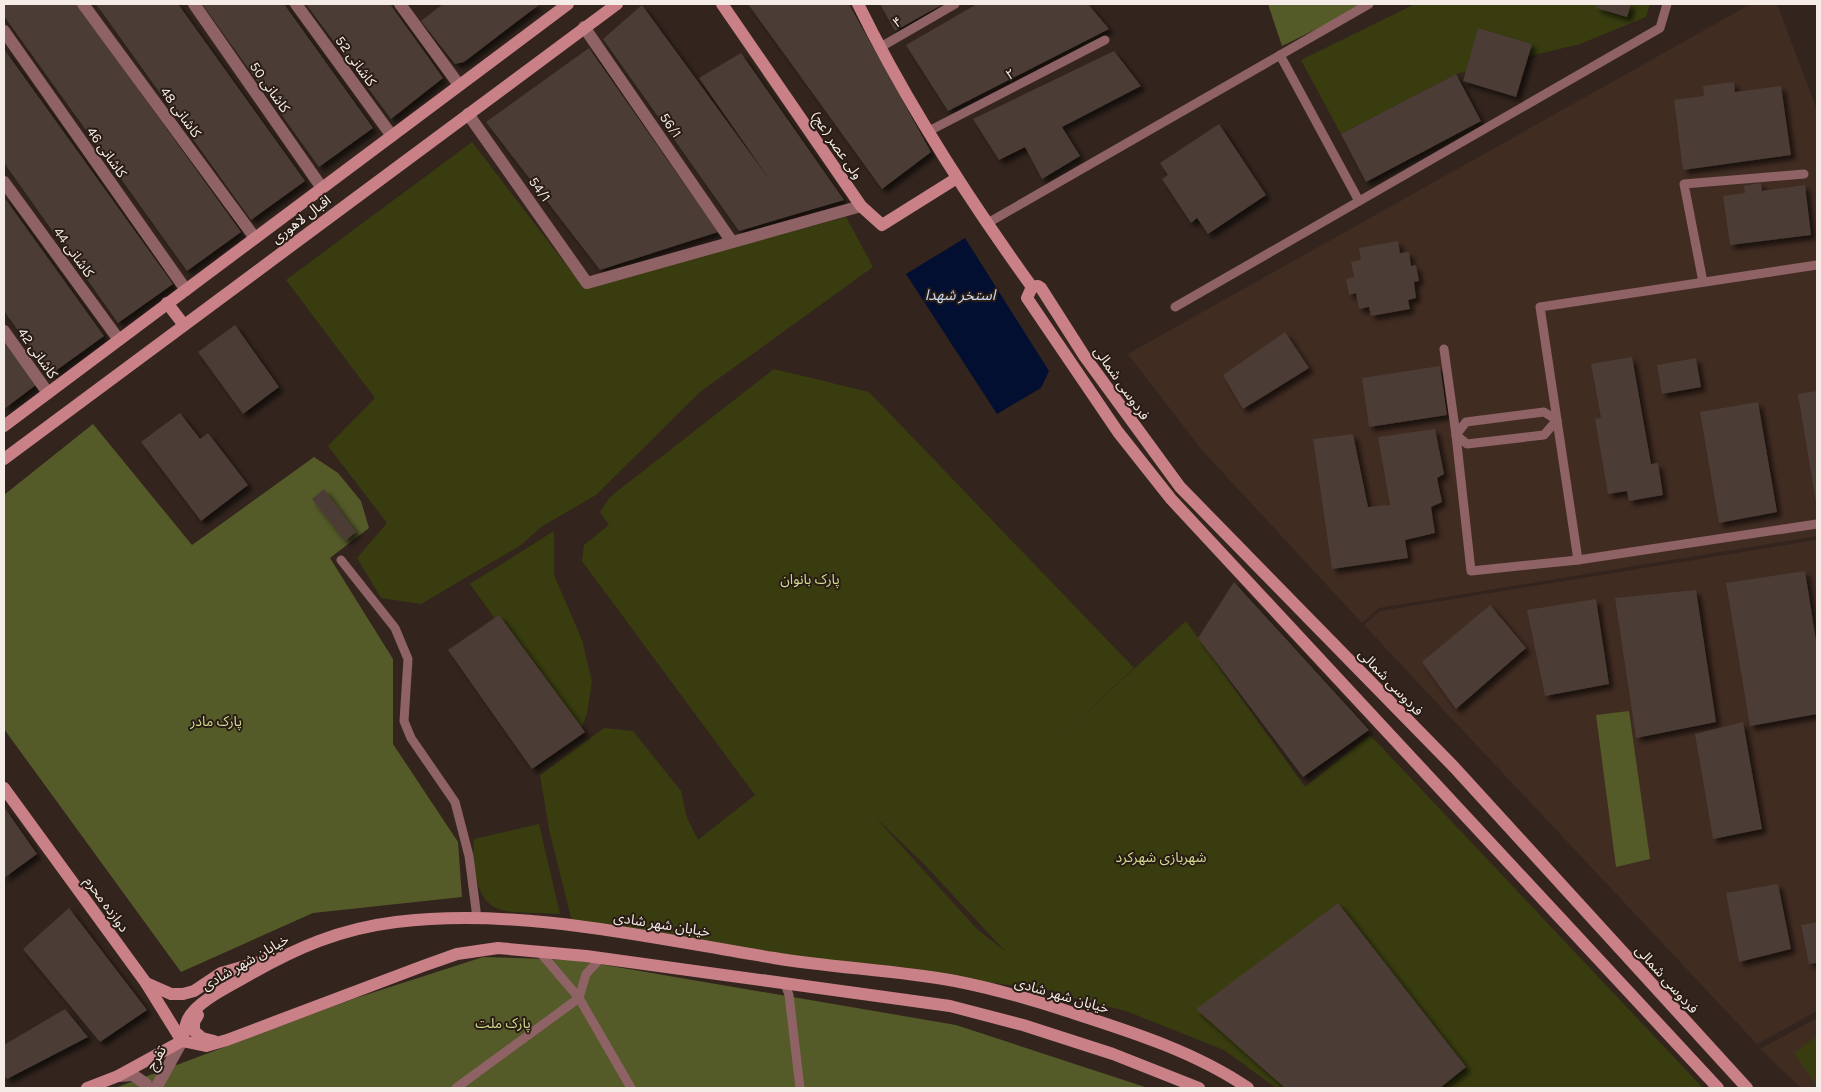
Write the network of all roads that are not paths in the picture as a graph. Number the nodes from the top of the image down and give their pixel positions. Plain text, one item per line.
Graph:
1 (83, 4) edge
2 (194, 4) edge
3 (296, 4) edge
4 (400, 4) edge
5 (566, 4) edge
6 (617, 4) edge
7 (722, 4) edge
8 (858, 4) edge
9 (955, 4) edge
10 (1369, 4) edge
11 (1667, 4) edge
12 (584, 28) junction
13 (4, 31) edge
14 (1105, 40) dead end
15 (879, 48) junction
16 (1280, 55) junction
17 (459, 85) junction
18 (468, 114) junction
19 (927, 132) junction
20 (392, 136) junction
21 (1804, 174) dead end
22 (957, 178) junction
23 (4, 182) edge
24 (322, 188) junction
25 (1359, 201) junction
26 (861, 206) junction
27 (986, 224) junction
28 (254, 238) junction
29 (732, 242) junction
30 (1817, 265) edge
31 (1703, 282) junction
32 (1032, 287) junction
33 (186, 290) junction
34 (168, 304) junction
35 (1175, 307) dead end
36 (184, 325) junction
37 (4, 331) edge
38 (119, 340) junction
39 (1444, 349) dead end
40 (48, 393) junction
41 (1557, 420) junction
42 (4, 426) edge
43 (1456, 435) junction
44 (4, 459) edge
45 (1817, 524) edge
46 (341, 560) dead end
47 (1578, 560) junction
48 (4, 788) edge
49 (478, 918) junction
50 (539, 950) junction
51 (283, 956) junction
52 (601, 958) junction
53 (146, 983) junction
54 (785, 984) junction
55 (209, 998) junction
56 (579, 998) junction
57 (227, 1040) junction
58 (182, 1041) junction
59 (118, 1076) junction
60 (87, 1088) edge
61 (147, 1088) edge
62 (156, 1088) edge
63 (456, 1088) edge
64 (632, 1088) edge
65 (800, 1088) edge
66 (1198, 1088) edge
67 (1248, 1088) edge
68 (1718, 1088) edge
69 (1747, 1088) edge

1 - 28 street, کاشانی 48
2 - 24 street, کاشانی 50
3 - 20 street, کاشانی 52
4 - 17 street
5 - 17 main road, اقبال لاهوری
6 - 12 main road, اقبال لاهوری
7 - 26 main road, ولی عصر (عج)
8 - 15 main road, فردوسی شمالی
9 - 15 lane, ۴
10 - 16 lane
11 - 25 lane
12 - 18 main road, اقبال لاهوری
12 - 29 street, 56/1
13 - 33 street, کاشانی 46
14 - 19 lane, ۲
15 - 19 main road, فردوسی شمالی
16 - 25 lane
16 - 27 lane
17 - 20 main road, اقبال لاهوری
18 - 29 street, 54/1
18 - 36 main road, اقبال لاهوری
19 - 22 main road, فردوسی شمالی
20 - 24 main road, اقبال لاهوری
21 - 31 lane
22 - 26 main road, ولی عصر (عج)
22 - 27 main road, فردوسی شمالی
23 - 38 street, کاشانی 44
24 - 28 main road, اقبال لاهوری
25 - 35 lane
26 - 29 street
27 - 32 main road, فردوسی شمالی
28 - 33 main road, اقبال لاهوری
30 - 31 lane
31 - 41 lane
32 - 68 main road
32 - 69 main road, فردوسی شمالی
33 - 34 main road, اقبال لاهوری
34 - 36 main road
34 - 38 main road, اقبال لاهوری
36 - 44 main road, اقبال لاهوری
37 - 40 street, کاشانی 42
38 - 40 main road, اقبال لاهوری
39 - 43 lane
40 - 42 main road, اقبال لاهوری
41 - 43 lane
41 - 43 lane
41 - 47 lane
43 - 47 lane
45 - 47 lane
46 - 49 lane
48 - 53 main road, دوازده محرم
49 - 51 main road, خیابان شهر شادی
49 - 67 main road, خیابان شهر شادی
50 - 52 main road
50 - 56 lane
50 - 57 main road
51 - 53 main road
51 - 55 main road, خیابان شهر شادی
52 - 54 main road
52 - 56 lane
53 - 58 main road, دوازده محرم
54 - 65 lane
54 - 66 main road
55 - 57 main road
55 - 58 main road, خیابان شهر شادی
56 - 63 lane
56 - 64 lane
57 - 58 main road
58 - 59 main road
58 - 62 street, تفرج
59 - 60 main road
59 - 61 street

